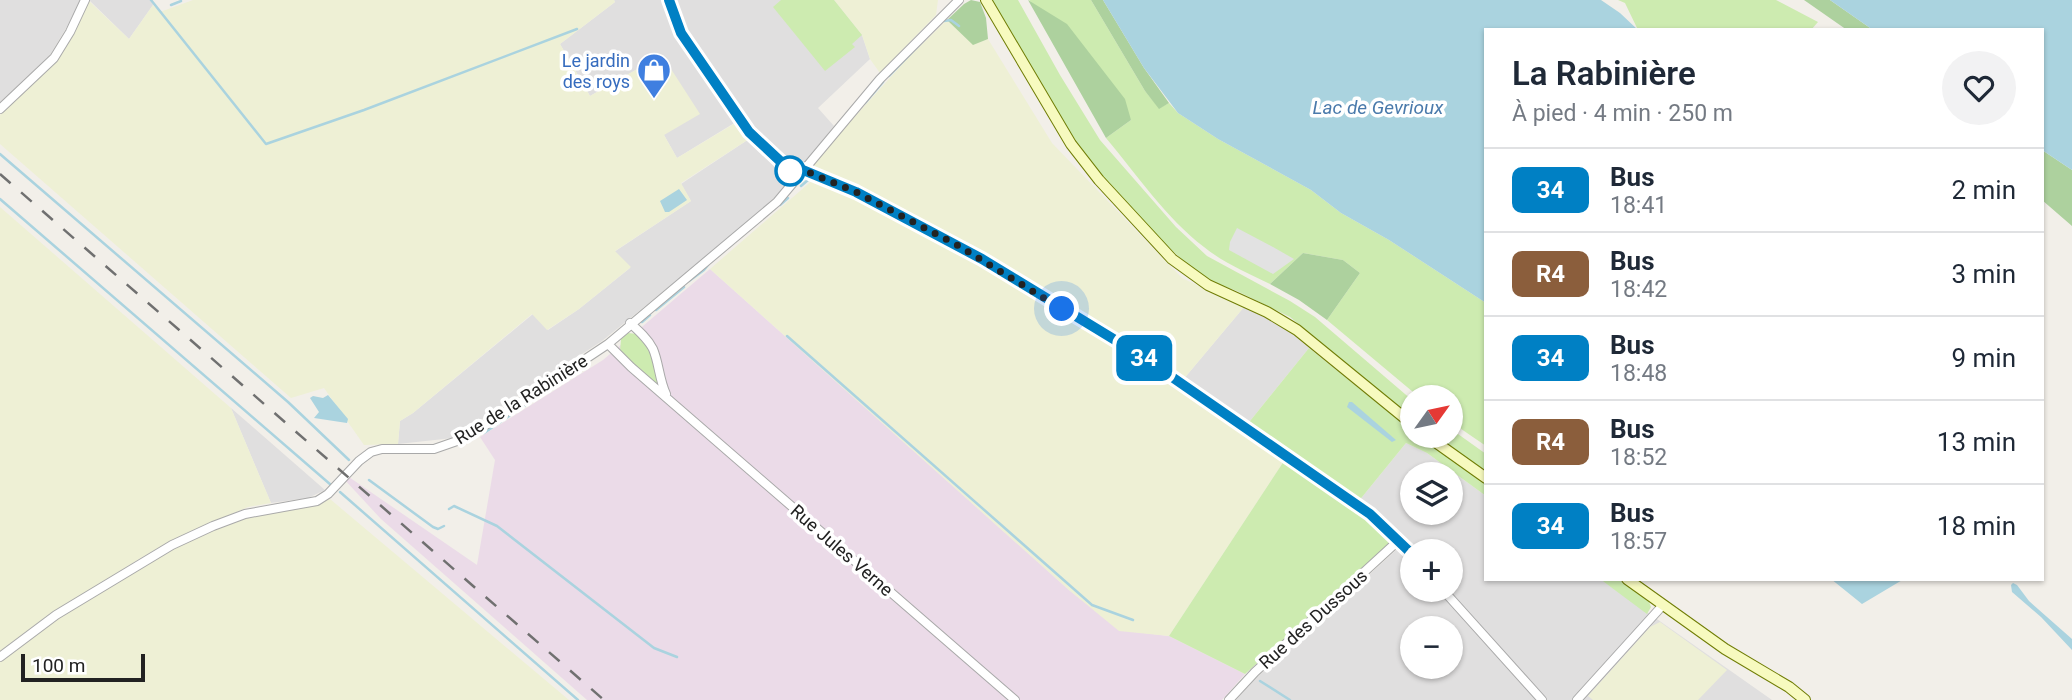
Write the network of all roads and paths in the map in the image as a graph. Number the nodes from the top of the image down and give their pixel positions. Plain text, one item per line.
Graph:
1 (85, 0) edge
2 (669, 0) edge
3 (960, 0) edge
4 (986, 0) edge
5 (0, 109) edge
6 (800, 173) junction
7 (630, 323) junction
8 (608, 344) junction
9 (670, 399) junction
10 (1400, 414) edge
11 (1444, 448) edge
12 (1484, 477) edge
13 (1399, 540) joint
14 (1640, 583) edge
15 (1454, 602) edge
16 (1662, 605) junction
17 (0, 657) edge
18 (1015, 700) edge
19 (1229, 700) edge
20 (1542, 700) edge
21 (1577, 700) edge
22 (1805, 700) edge

1 - 5 street
2 - 6 street
3 - 6 street, Rue de la Rabinière
4 - 10 street
6 - 7 street, Rue de la Rabinière
6 - 13 street
7 - 8 street, Rue de la Rabinière
7 - 9 street, Rue Jules Verne
8 - 9 street, Rue Jules Verne
8 - 17 street, Rue de la Rabinière
9 - 18 street, Rue Jules Verne
11 - 12 street
13 - 19 street, Rue des Dussous
14 - 16 street
15 - 20 street
16 - 21 street
16 - 22 street

